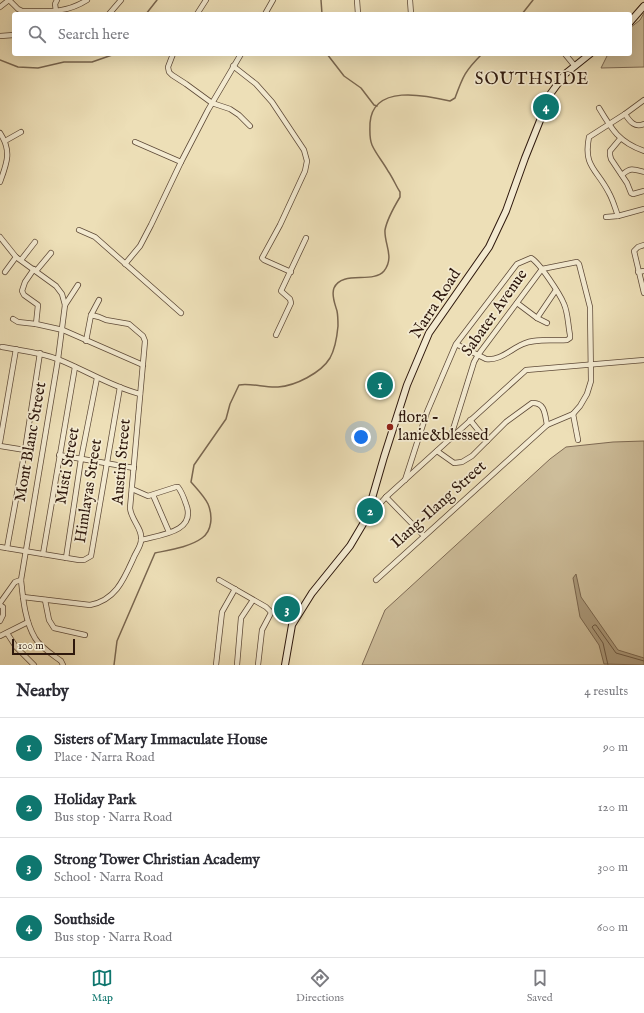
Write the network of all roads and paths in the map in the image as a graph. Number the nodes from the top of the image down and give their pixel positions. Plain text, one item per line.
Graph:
1 (9, 0) edge
2 (57, 0) edge
3 (87, 0) edge
4 (121, 0) edge
5 (206, 0) edge
6 (273, 0) edge
7 (357, 0) edge
8 (410, 0) edge
9 (644, 6) edge
10 (0, 7) edge
11 (56, 11) junction
12 (111, 12) edge
13 (198, 12) edge
14 (266, 12) edge
15 (358, 12) edge
16 (411, 12) edge
17 (632, 20) edge
18 (0, 36) edge
19 (12, 36) edge
20 (172, 56) edge
21 (239, 56) edge
22 (567, 56) edge
23 (587, 56) edge
24 (574, 65) junction
25 (233, 66) junction
26 (644, 100) edge
27 (212, 103) junction
28 (599, 108) dead end
29 (625, 114) junction
30 (608, 124) junction
31 (644, 125) edge
32 (250, 126) dead end
33 (21, 132) dead end
34 (0, 133) edge
35 (620, 139) junction
36 (5, 140) junction
37 (135, 142) dead end
38 (644, 151) edge
39 (181, 162) junction
40 (644, 172) edge
41 (622, 175) junction
42 (0, 182) edge
43 (644, 191) edge
44 (644, 209) edge
45 (618, 216) junction
46 (606, 217) dead end
47 (79, 230) dead end
48 (0, 237) edge
49 (306, 238) dead end
50 (36, 242) dead end
51 (644, 245) edge
52 (51, 253) dead end
53 (16, 257) junction
54 (21, 260) junction
55 (125, 264) junction
56 (542, 269) junction
57 (35, 270) junction
58 (644, 270) edge
59 (5, 272) dead end
60 (291, 272) junction
61 (638, 272) junction
62 (78, 285) dead end
63 (556, 290) junction
64 (644, 293) edge
65 (99, 300) dead end
66 (517, 303) junction
67 (65, 304) junction
68 (181, 313) dead end
69 (91, 316) junction
70 (537, 318) junction
71 (13, 319) dead end
72 (547, 323) dead end
73 (36, 324) junction
74 (63, 330) junction
75 (276, 335) dead end
76 (86, 341) junction
77 (456, 344) junction
78 (2, 347) dead end
79 (16, 349) junction
80 (40, 353) junction
81 (478, 355) junction
82 (58, 359) junction
83 (644, 360) edge
84 (591, 364) junction
85 (143, 365) junction
86 (75, 367) junction
87 (97, 378) junction
88 (120, 387) junction
89 (140, 394) junction
90 (572, 414) junction
91 (470, 420) junction
92 (547, 425) junction
93 (450, 439) junction
94 (578, 440) dead end
95 (487, 441) junction
96 (0, 442) edge
97 (0, 446) edge
98 (25, 450) junction
99 (437, 451) junction
100 (59, 455) junction
101 (81, 458) junction
102 (106, 464) junction
103 (134, 468) junction
104 (405, 480) junction
105 (132, 489) junction
106 (153, 495) junction
107 (386, 497) junction
108 (366, 519) junction
109 (169, 532) junction
110 (424, 536) junction
111 (141, 540) junction
112 (0, 547) edge
113 (8, 548) junction
114 (26, 552) junction
115 (43, 554) junction
116 (66, 558) junction
117 (21, 580) junction
118 (219, 580) dead end
119 (376, 580) dead end
120 (235, 589) junction
121 (23, 597) junction
122 (45, 600) junction
123 (253, 600) junction
124 (0, 604) edge
125 (0, 621) edge
126 (28, 622) junction
127 (7, 633) junction
128 (85, 635) dead end
129 (0, 636) edge
130 (34, 665) edge
131 (63, 665) edge
132 (216, 665) edge
133 (236, 665) edge
134 (258, 665) edge
135 (285, 665) edge

1 - 10 street
1 - 11 street
2 - 11 street
3 - 11 street
4 - 12 street
5 - 13 street
6 - 14 street
7 - 15 street
8 - 16 street
9 - 17 street
18 - 19 street
20 - 27 street
21 - 25 street
22 - 24 street
23 - 24 street, Narra Road
24 - 108 street, Narra Road
25 - 27 street
25 - 60 street
26 - 29 street
27 - 32 street
27 - 39 street
28 - 30 street
29 - 30 street
29 - 31 street
30 - 35 street
30 - 45 street
33 - 36 street
34 - 36 street
35 - 38 street
35 - 41 street
36 - 42 street
37 - 39 street
39 - 55 street
40 - 41 street
41 - 43 street
44 - 45 street
45 - 46 street
47 - 55 street
48 - 53 street
49 - 60 street
50 - 54 street
51 - 61 street
52 - 57 street
53 - 54 street
53 - 59 street
54 - 57 street
55 - 68 street
56 - 63 street
56 - 66 street, Sabater Avenue
56 - 77 street
56 - 84 street, Sabater Avenue
57 - 67 street
57 - 73 street
58 - 61 street
60 - 75 street
61 - 64 street
62 - 67 street
63 - 70 street
63 - 81 street
65 - 69 street
66 - 70 street
66 - 81 street, Sabater Avenue
67 - 74 street, Mont Blanc Street
69 - 76 street
69 - 85 street, Austin Street
70 - 72 street
71 - 73 street
73 - 74 street
74 - 76 street
74 - 82 street, Mont Blanc Street
76 - 85 street
77 - 81 street
77 - 104 street
78 - 79 street
79 - 80 street
79 - 96 street
80 - 82 street
80 - 98 street
81 - 93 street, Sabater Avenue
82 - 86 street
82 - 114 street, Mont Blanc Street
83 - 84 street
84 - 90 street, Ilang-Ilang Street
84 - 91 street
85 - 89 street, Austin Street
86 - 87 street
86 - 100 street
87 - 88 street
87 - 101 street, Misti Street
88 - 89 street
88 - 102 street, Himlayas Street
89 - 103 street, Austin Street
90 - 92 street, Ilang-Ilang Street
90 - 94 street
91 - 93 street
91 - 95 street
92 - 95 street
92 - 110 street, Ilang-Ilang Street
93 - 99 street
95 - 99 street
97 - 98 street
98 - 113 street
99 - 104 street
100 - 101 street
100 - 115 street
101 - 102 street
101 - 116 street, Misti Street
102 - 103 street
102 - 116 street, Himlayas Street
103 - 105 street, Austin Street
104 - 107 street
105 - 106 street
105 - 111 street, Austin Street
106 - 109 street
106 - 109 street
107 - 108 street
107 - 110 street
108 - 135 street, Narra Road
109 - 111 street
110 - 119 street, Ilang-Ilang Street
111 - 122 street
112 - 113 street, Himlayas Street
113 - 114 street, Himlayas Street
114 - 115 street, Himlayas Street
114 - 117 street, Mont Blanc Street
115 - 116 street, Himlayas Street
117 - 121 street, Mont Blanc Street
117 - 124 street
118 - 120 street
120 - 123 street
120 - 132 street
121 - 122 street
121 - 126 street, Mont Blanc Street
122 - 128 street
123 - 133 street
123 - 134 street
124 - 125 street
126 - 127 street
126 - 131 street, Mont Blanc Street
127 - 129 street
127 - 130 street

